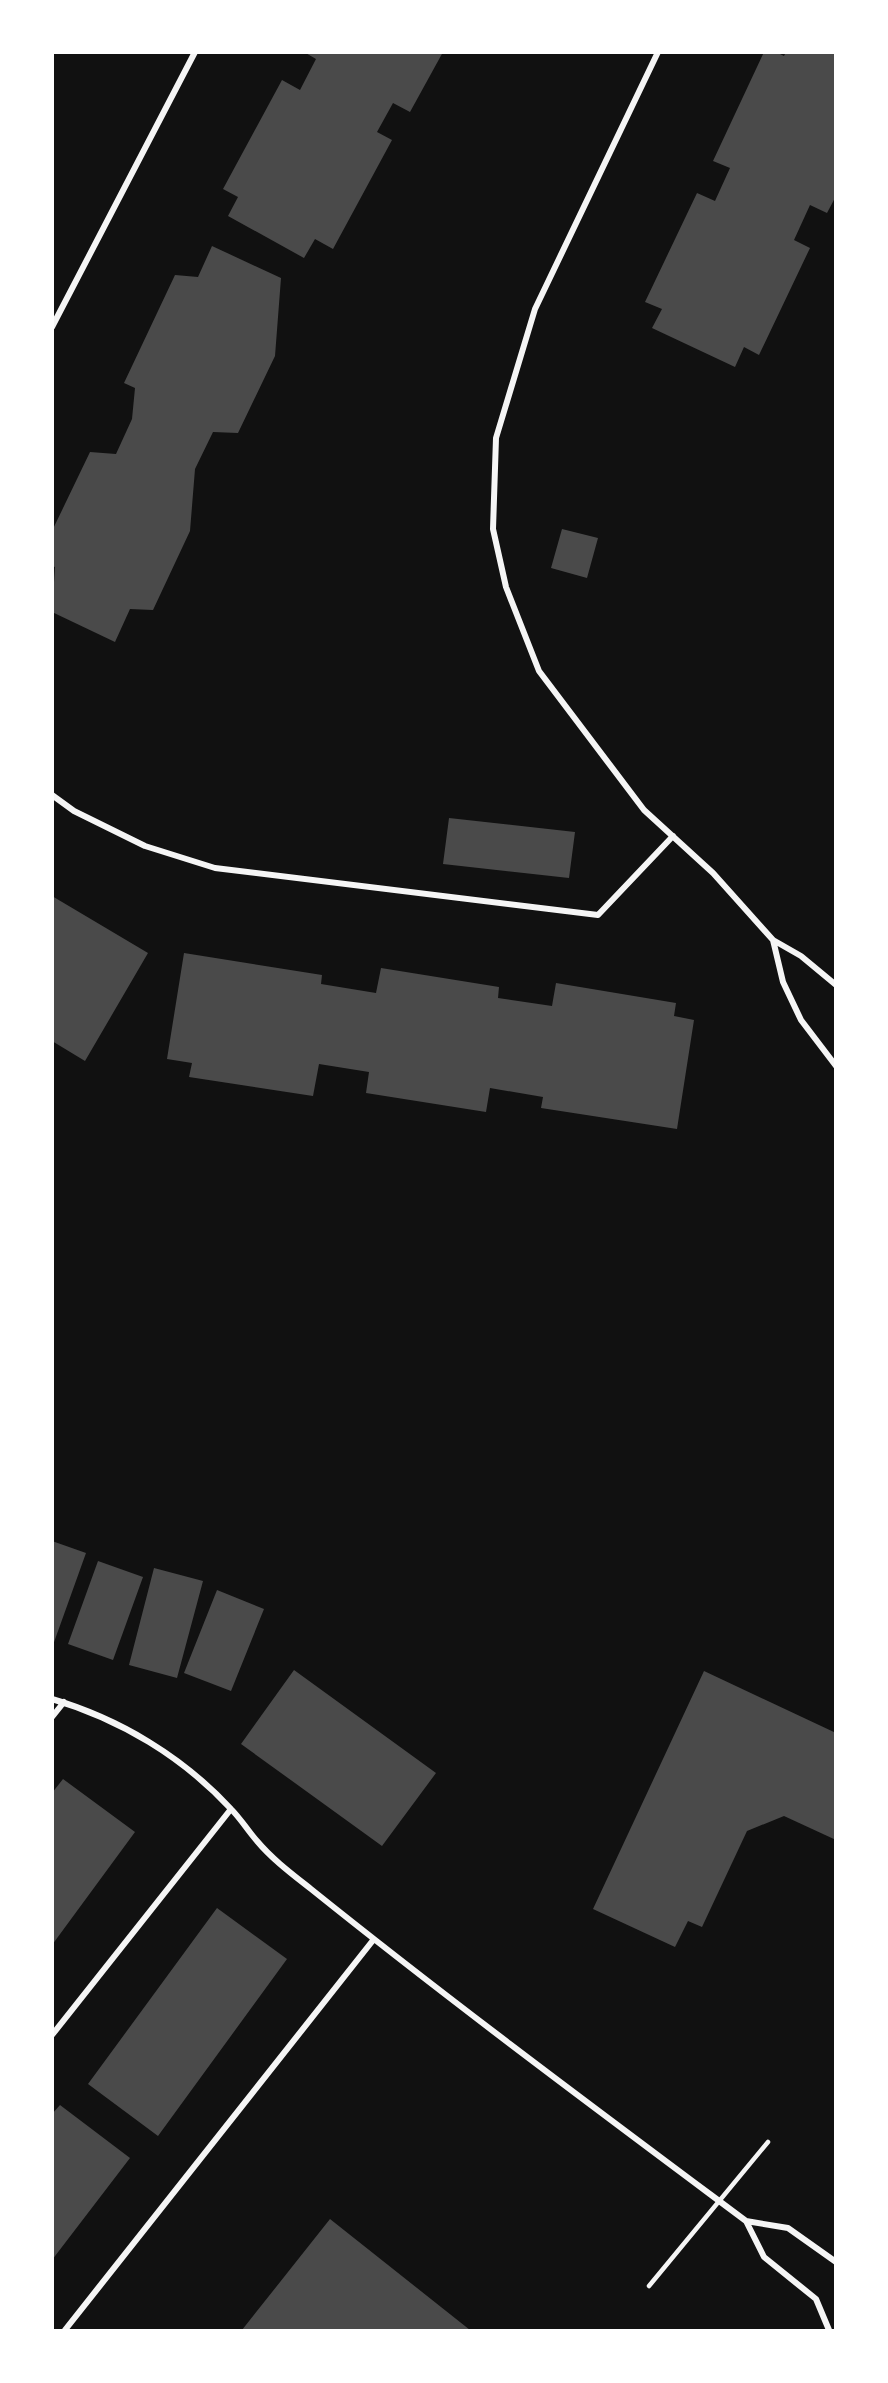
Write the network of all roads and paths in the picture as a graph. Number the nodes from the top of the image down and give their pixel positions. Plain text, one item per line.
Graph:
1 (195, 52) edge
2 (658, 52) edge
3 (52, 327) edge
4 (52, 795) edge
5 (673, 836) junction
6 (773, 940) junction
7 (836, 985) edge
8 (836, 1066) edge
9 (52, 1699) edge
10 (64, 1702) junction
11 (52, 1717) edge
12 (231, 1809) junction
13 (374, 1939) junction
14 (52, 2035) edge
15 (768, 2142) dead end
16 (719, 2201) junction
17 (746, 2221) junction
18 (836, 2262) edge
19 (649, 2286) dead end
20 (65, 2331) edge
21 (829, 2331) edge

1 - 3 street
2 - 5 street
4 - 5 street
5 - 6 street
6 - 7 street
6 - 8 street
9 - 10 street
10 - 11 street
10 - 12 street
12 - 13 street
12 - 14 street
13 - 16 street
13 - 20 street
15 - 16 lane
16 - 17 street
16 - 19 lane
17 - 18 street
17 - 21 street

